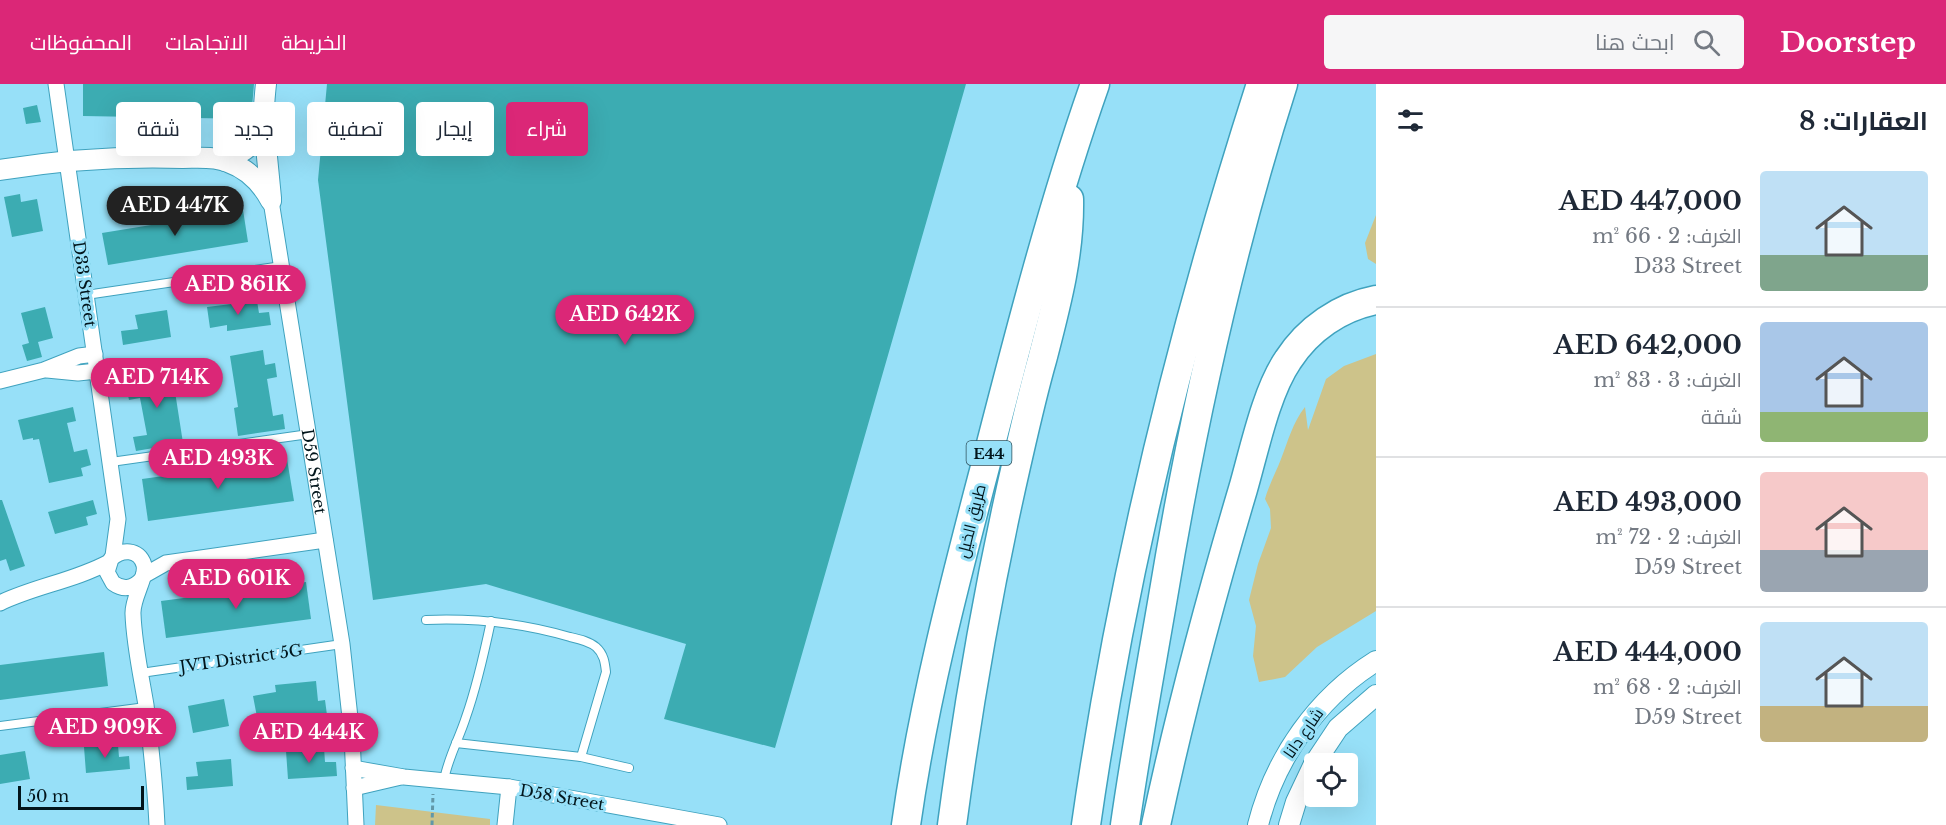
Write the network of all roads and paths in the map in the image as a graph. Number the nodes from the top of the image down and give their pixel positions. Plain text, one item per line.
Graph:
1 (56, 84) edge
2 (266, 84) edge
3 (1095, 84) edge
4 (1261, 84) edge
5 (1283, 84) edge
6 (264, 102) edge
7 (233, 156) edge
8 (267, 156) edge
9 (225, 160) junction
10 (68, 161) junction
11 (0, 171) edge
12 (1066, 173) junction
13 (271, 201) junction
14 (282, 266) junction
15 (86, 295) junction
16 (1376, 300) edge
17 (95, 354) junction
18 (44, 370) junction
19 (97, 371) junction
20 (0, 381) edge
21 (309, 434) junction
22 (111, 462) junction
23 (118, 519) junction
24 (325, 540) junction
25 (135, 554) junction
26 (111, 559) junction
27 (166, 563) junction
28 (81, 576) junction
29 (142, 578) junction
30 (113, 583) junction
31 (0, 603) edge
32 (132, 612) junction
33 (426, 620) dead end
34 (491, 621) junction
35 (342, 644) junction
36 (1376, 661) edge
37 (141, 673) junction
38 (1376, 695) edge
39 (146, 707) junction
40 (0, 726) edge
41 (456, 743) junction
42 (1321, 753) edge
43 (581, 757) junction
44 (353, 768) junction
45 (629, 768) dead end
46 (404, 777) junction
47 (439, 779) junction
48 (1304, 784) edge
49 (509, 787) junction
50 (354, 788) junction
51 (1290, 824) edge
52 (157, 825) edge
53 (356, 825) edge
54 (432, 825) edge
55 (505, 825) edge
56 (720, 825) edge
57 (906, 825) edge
58 (952, 825) edge
59 (1086, 825) edge
60 (1125, 825) edge
61 (1156, 825) edge
62 (1258, 825) edge

1 - 10 street, D33 Street
2 - 6 street
3 - 12 highway, طريق الخيل / E44
4 - 59 highway
5 - 60 highway
7 - 9 street
8 - 13 street, D59 Street
9 - 10 street
9 - 13 street
10 - 11 street
10 - 15 street, D33 Street
12 - 57 highway, طريق الخيل / E44
12 - 58 highway
13 - 14 street, D59 Street
14 - 15 lane
14 - 21 street, D59 Street
15 - 17 street, D33 Street
16 - 61 highway
17 - 18 street
17 - 19 street, D33 Street
18 - 19 street
18 - 20 street
19 - 22 street, D33 Street
21 - 22 lane
21 - 24 street, D59 Street
22 - 23 street, D33 Street
23 - 25 street, D33 Street
23 - 26 street, D33 Street
24 - 27 street
24 - 35 street, D59 Street
25 - 26 street
25 - 27 street
25 - 29 street
26 - 28 street
26 - 30 street
27 - 29 street
28 - 30 street
28 - 31 street
29 - 30 street
29 - 32 street
30 - 32 street
32 - 37 street
33 - 34 lane
34 - 41 lane
34 - 43 lane
35 - 37 lane, JVT District 5G
35 - 44 street, D59 Street
36 - 62 street, شارع دانا
37 - 39 street
38 - 42 street, شارع دانا
39 - 40 lane
39 - 52 street
41 - 43 lane
41 - 47 lane
43 - 45 lane
44 - 46 street, D58 Street
44 - 50 street, D59 Street
46 - 47 street, D58 Street
46 - 50 street, D58 Street
47 - 49 street, D58 Street
47 - 54 path
48 - 51 street, شارع دانا
49 - 55 street
49 - 56 street, D58 Street
50 - 53 street, D59 Street

